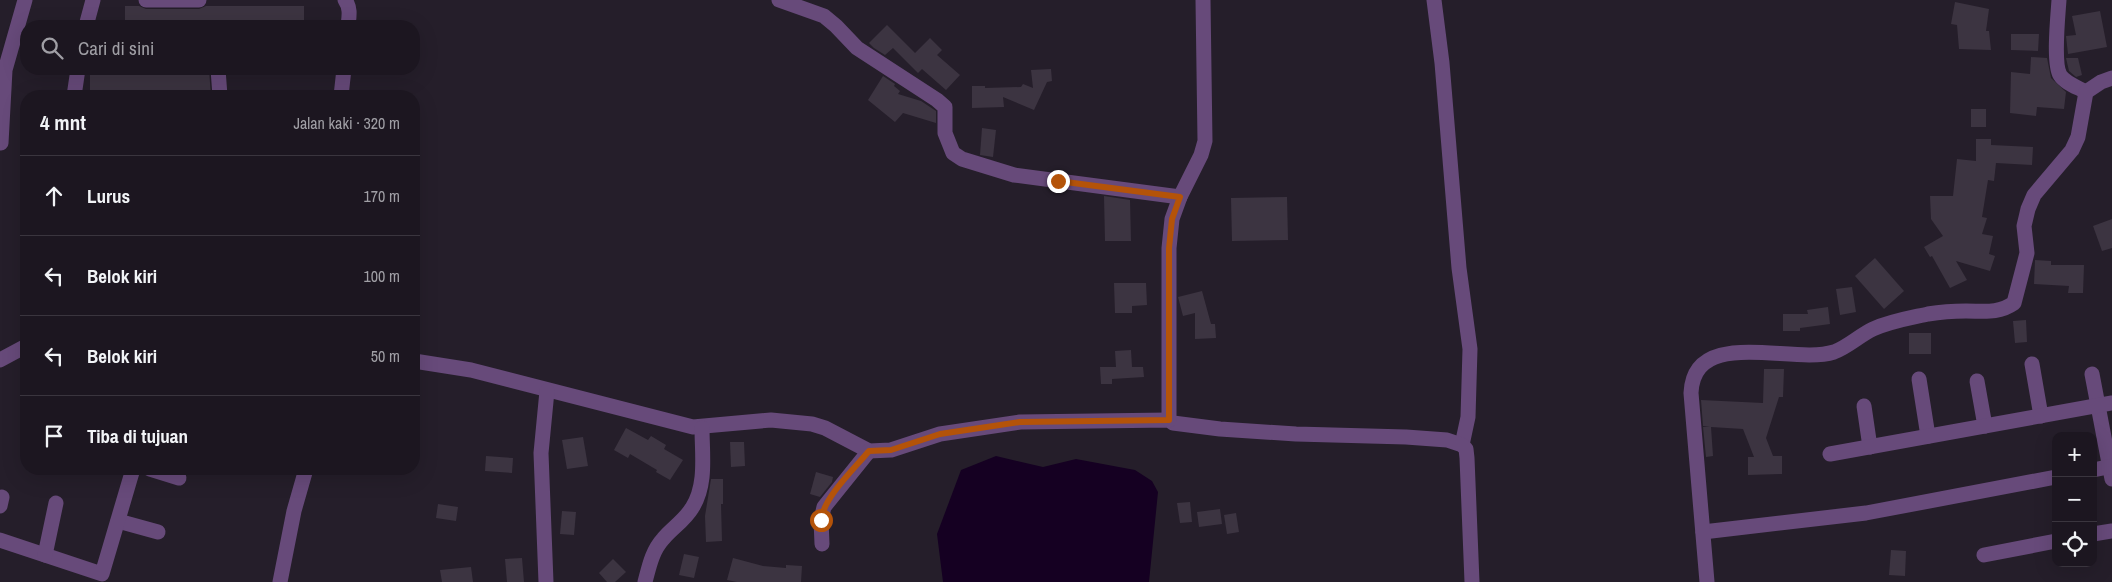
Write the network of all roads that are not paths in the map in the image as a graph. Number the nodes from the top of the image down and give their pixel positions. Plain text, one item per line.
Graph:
1 (24, 0) edge
2 (93, 0) edge
3 (146, 0) edge
4 (200, 0) edge
5 (345, 0) edge
6 (779, 0) edge
7 (1202, 0) edge
8 (1434, 0) edge
9 (2059, 0) edge
10 (165, 1) edge
11 (88, 20) edge
12 (349, 20) edge
13 (77, 75) edge
14 (218, 75) edge
15 (343, 75) edge
16 (2112, 78) edge
17 (75, 90) edge
18 (220, 90) edge
19 (342, 90) edge
20 (2086, 92) junction
21 (2, 142) dead end
22 (1180, 197) junction
23 (20, 349) edge
24 (0, 360) edge
25 (420, 362) edge
26 (2032, 364) dead end
27 (2092, 374) dead end
28 (1918, 379) dead end
29 (1977, 381) dead end
30 (547, 391) junction
31 (2105, 404) edge
32 (1864, 406) dead end
33 (2041, 416) junction
34 (1169, 420) junction
35 (1985, 426) junction
36 (702, 428) junction
37 (1928, 436) junction
38 (1462, 444) junction
39 (1870, 446) junction
40 (869, 451) junction
41 (1830, 454) dead end
42 (2097, 470) edge
43 (2111, 471) edge
44 (131, 475) edge
45 (169, 475) edge
46 (304, 475) edge
47 (179, 478) dead end
48 (2052, 478) edge
49 (56, 503) dead end
50 (118, 521) junction
51 (2112, 531) edge
52 (158, 532) dead end
53 (1703, 532) junction
54 (2097, 533) edge
55 (0, 540) edge
56 (2052, 542) edge
57 (822, 544) dead end
58 (1984, 554) dead end
59 (45, 555) junction
60 (280, 582) edge
61 (546, 582) edge
62 (645, 582) edge
63 (1472, 582) edge
64 (1707, 582) edge

1 - 21 street
2 - 11 street
3 - 10 street
4 - 10 street
5 - 12 street
6 - 22 street
7 - 22 street
8 - 38 street
9 - 20 street
13 - 17 street
14 - 18 street
15 - 19 street
16 - 20 street
20 - 53 street
22 - 34 street
23 - 24 street
25 - 30 street
26 - 33 street
27 - 31 street
28 - 37 street
29 - 35 street
30 - 36 street
30 - 61 street
31 - 33 street
31 - 43 street
32 - 39 street
33 - 35 street
34 - 38 street
34 - 40 street
35 - 37 street
36 - 40 street
36 - 62 street
37 - 39 street
38 - 63 street
39 - 41 street
40 - 57 street
42 - 43 street
44 - 50 street
45 - 47 street
46 - 60 street
48 - 53 street
49 - 59 street
50 - 52 street
50 - 59 street
51 - 54 street
53 - 64 street
55 - 59 street
56 - 58 street

